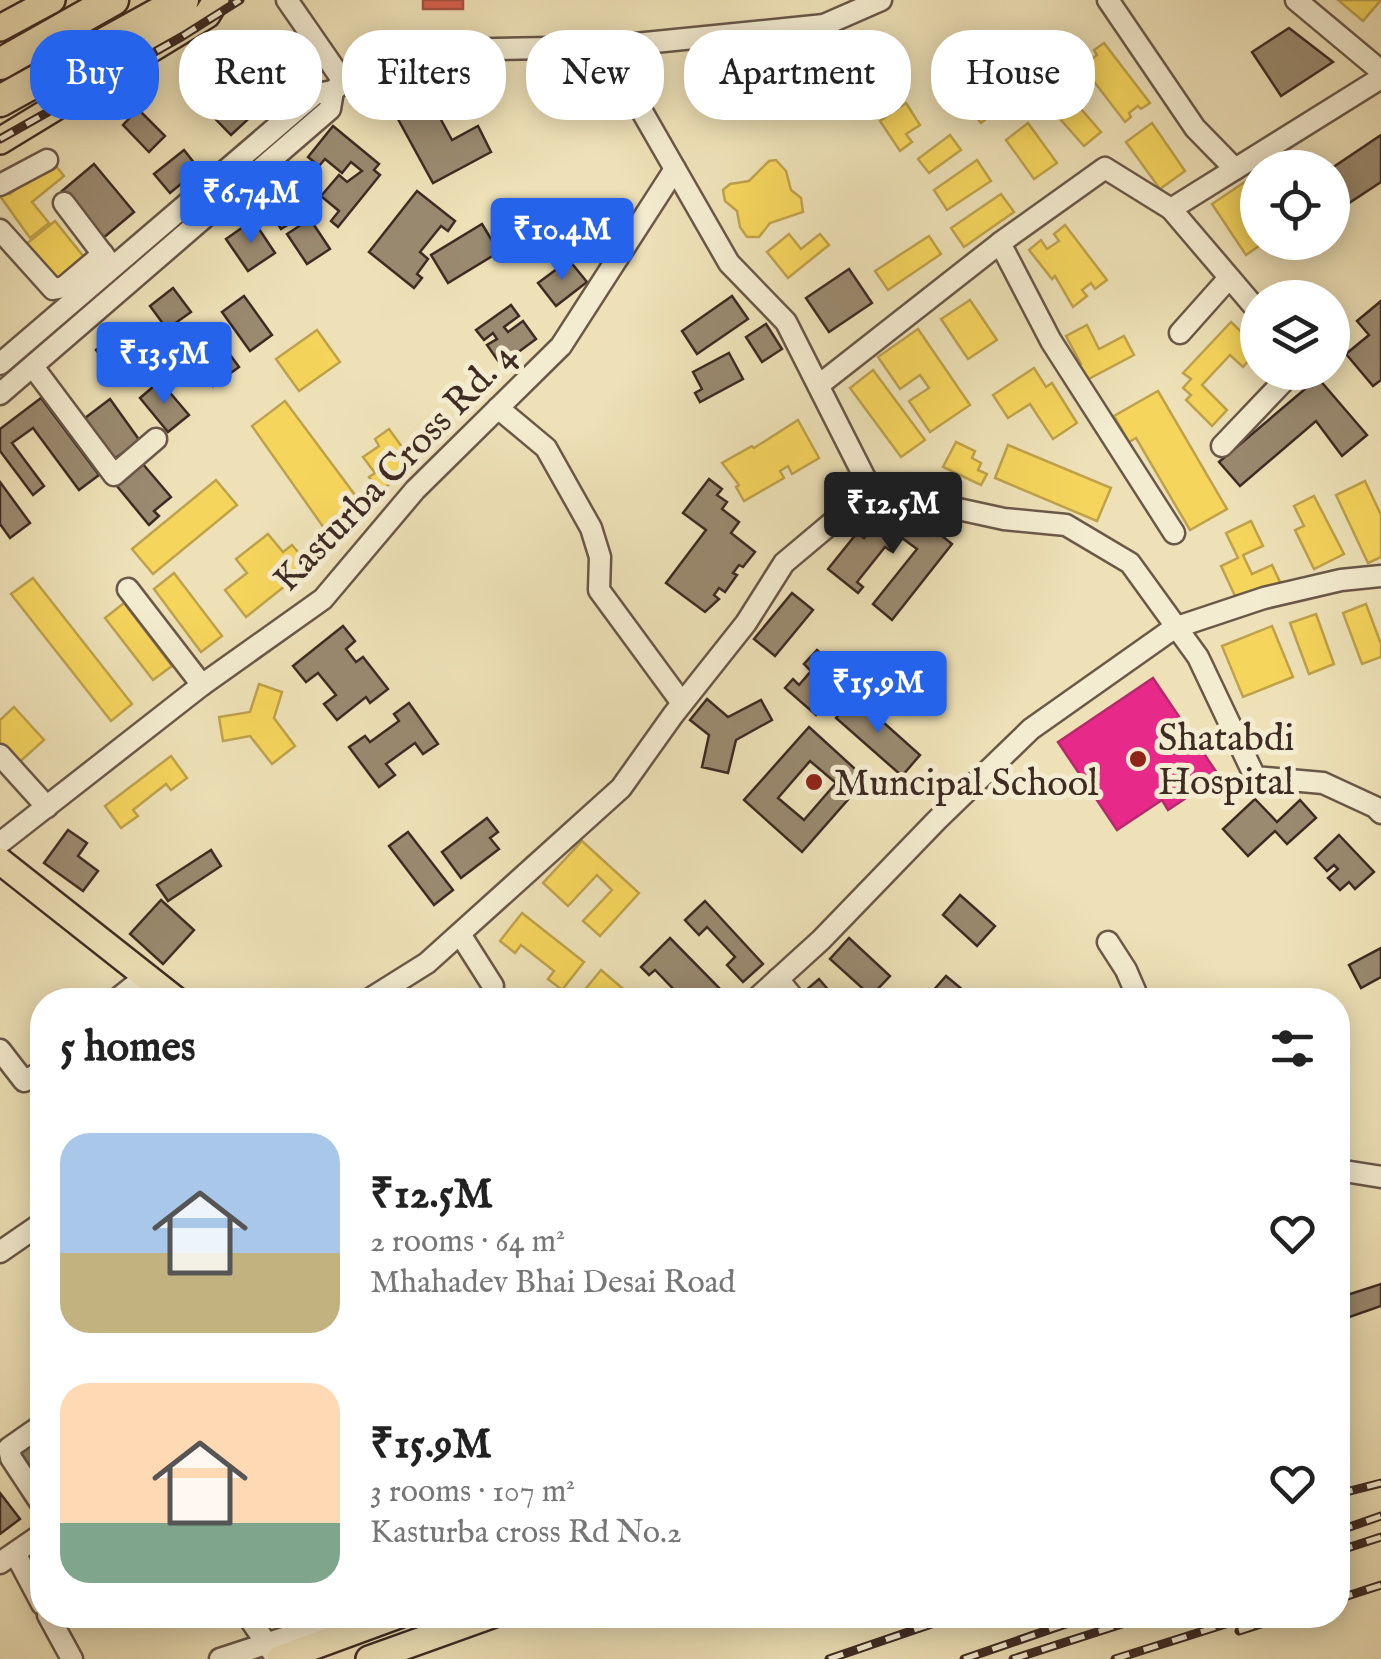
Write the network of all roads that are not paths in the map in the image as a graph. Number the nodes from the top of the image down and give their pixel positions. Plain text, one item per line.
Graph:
1 (52, 0) edge
2 (113, 0) edge
3 (184, 0) edge
4 (216, 0) edge
5 (287, 0) edge
6 (881, 0) edge
7 (1108, 0) edge
8 (1296, 0) edge
9 (0, 28) edge
10 (664, 40) edge
11 (526, 48) edge
12 (0, 64) edge
13 (1381, 74) edge
14 (338, 86) junction
15 (0, 102) edge
16 (648, 120) edge
17 (0, 140) edge
18 (47, 160) dead end
19 (676, 169) junction
20 (1235, 170) junction
21 (0, 185) edge
22 (64, 203) dead end
23 (1171, 209) junction
24 (0, 230) edge
25 (1000, 243) junction
26 (109, 261) junction
27 (1230, 278) junction
28 (128, 286) junction
29 (1240, 290) edge
30 (1180, 333) dead end
31 (1, 363) edge
32 (34, 368) junction
33 (820, 386) junction
34 (8, 388) edge
35 (1275, 390) edge
36 (498, 408) junction
37 (156, 439) dead end
38 (1222, 446) dead end
39 (871, 490) junction
40 (1174, 533) dead end
41 (1381, 576) edge
42 (128, 589) dead end
43 (1174, 628) junction
44 (202, 685) junction
45 (682, 703) junction
46 (0, 755) edge
47 (47, 807) junction
48 (1381, 813) edge
49 (0, 844) edge
50 (0, 861) edge
51 (460, 934) junction
52 (1108, 942) dead end
53 (146, 976) junction
54 (778, 979) junction
55 (493, 986) dead end
56 (131, 988) edge
57 (161, 988) edge
58 (387, 988) edge
59 (768, 988) edge
60 (786, 988) edge
61 (1134, 988) edge
62 (0, 1050) edge
63 (30, 1078) edge
64 (1350, 1172) edge
65 (1381, 1178) edge
66 (30, 1231) edge
67 (0, 1252) edge
68 (30, 1433) edge
69 (30, 1487) edge
70 (30, 1542) edge
71 (7, 1558) edge
72 (30, 1588) edge
73 (55, 1628) edge
74 (256, 1628) edge
75 (327, 1628) edge
76 (357, 1628) edge
77 (456, 1628) edge
78 (274, 1654) edge
79 (72, 1659) edge
80 (220, 1659) edge
81 (369, 1659) edge

1 - 9 main road
2 - 12 highway
3 - 15 highway
4 - 17 main road
5 - 14 street
6 - 10 street
7 - 20 street
8 - 13 street
11 - 14 street
13 - 20 street
14 - 26 street
14 - 28 street
16 - 19 street
18 - 21 street
19 - 33 street
19 - 36 street, Kasturba Cross Rd. 4
20 - 23 street
22 - 26 street
23 - 25 street
23 - 27 street
24 - 26 street
25 - 33 street
25 - 40 street
26 - 28 street
26 - 31 street
27 - 29 street
27 - 30 street
28 - 32 street
31 - 34 street
32 - 34 street
32 - 37 street
33 - 39 street
35 - 38 street
36 - 44 street, Kasturba Cross Rd. 4
36 - 45 street
39 - 43 street
39 - 45 street
41 - 43 street
42 - 44 street
43 - 48 street
43 - 54 street
44 - 47 street, Kasturba Cross Rd. 4
45 - 51 street
46 - 47 street
47 - 49 street, Kasturba Cross Rd. 4
50 - 53 main road
51 - 55 street
51 - 58 street
52 - 61 street
53 - 56 street
53 - 57 main road
54 - 59 street
54 - 60 street
62 - 63 street
64 - 65 street
66 - 67 street
68 - 69 street
70 - 71 street
71 - 72 street
73 - 79 street
74 - 78 street
75 - 78 street
76 - 78 main road
77 - 81 main road
78 - 80 street

